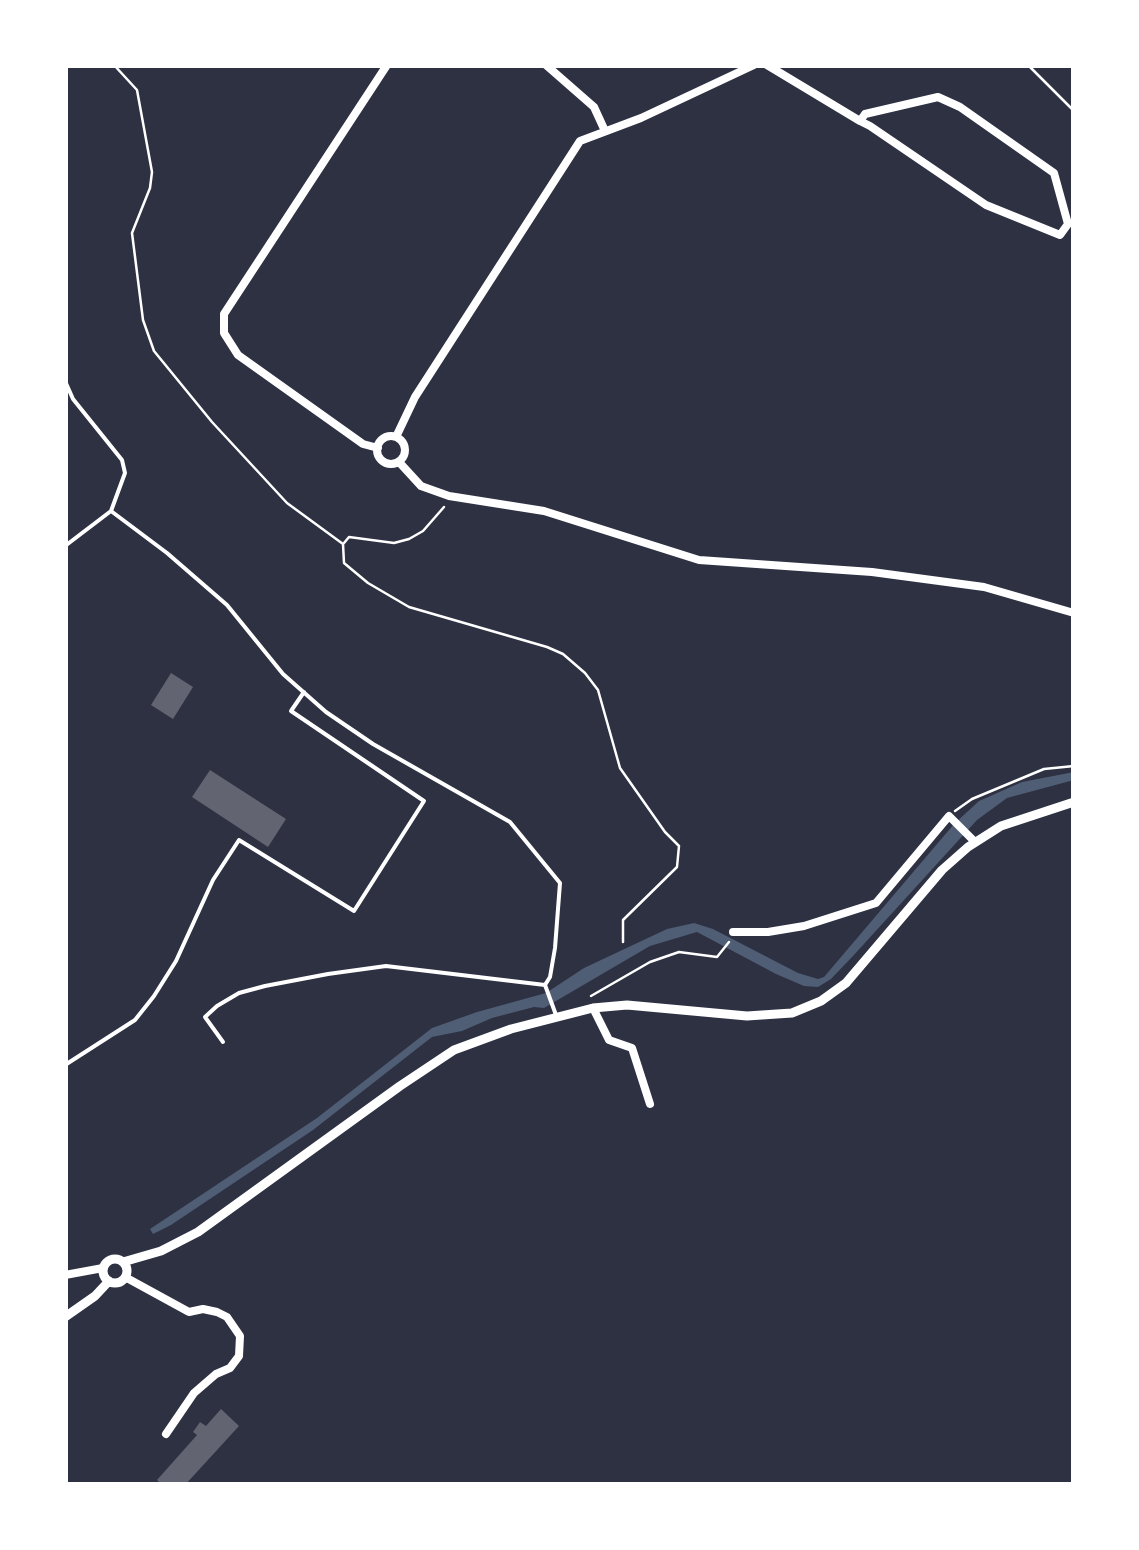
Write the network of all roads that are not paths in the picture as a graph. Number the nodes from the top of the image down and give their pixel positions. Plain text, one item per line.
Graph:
1 (387, 65) edge
2 (546, 65) edge
3 (754, 65) edge
4 (766, 65) edge
5 (860, 121) junction
6 (605, 132) junction
7 (65, 381) edge
8 (396, 437) junction
9 (378, 448) junction
10 (399, 462) junction
11 (111, 510) junction
12 (65, 546) edge
13 (1074, 612) edge
14 (304, 692) junction
15 (1074, 802) edge
16 (971, 839) junction
17 (732, 934) road end
18 (547, 988) junction
19 (594, 1008) junction
20 (556, 1012) junction
21 (223, 1042) dead end
22 (65, 1065) edge
23 (650, 1104) dead end
24 (123, 1262) junction
25 (104, 1268) junction
26 (65, 1275) edge
27 (125, 1277) junction
28 (109, 1282) junction
29 (65, 1317) edge
30 (166, 1434) dead end

1 - 9 street
2 - 6 street
3 - 6 street
4 - 5 street
5 - 5 street
6 - 8 street
7 - 11 lane
8 - 9 street
8 - 10 street
9 - 10 street
10 - 13 street
11 - 12 lane
11 - 14 lane
14 - 18 lane
14 - 22 lane
15 - 16 street
16 - 17 street
16 - 19 street
18 - 20 lane
18 - 21 lane
19 - 20 street
19 - 23 street
20 - 24 street
24 - 25 street
24 - 27 street
25 - 26 street
25 - 28 street
27 - 28 street
27 - 30 street
28 - 29 street

